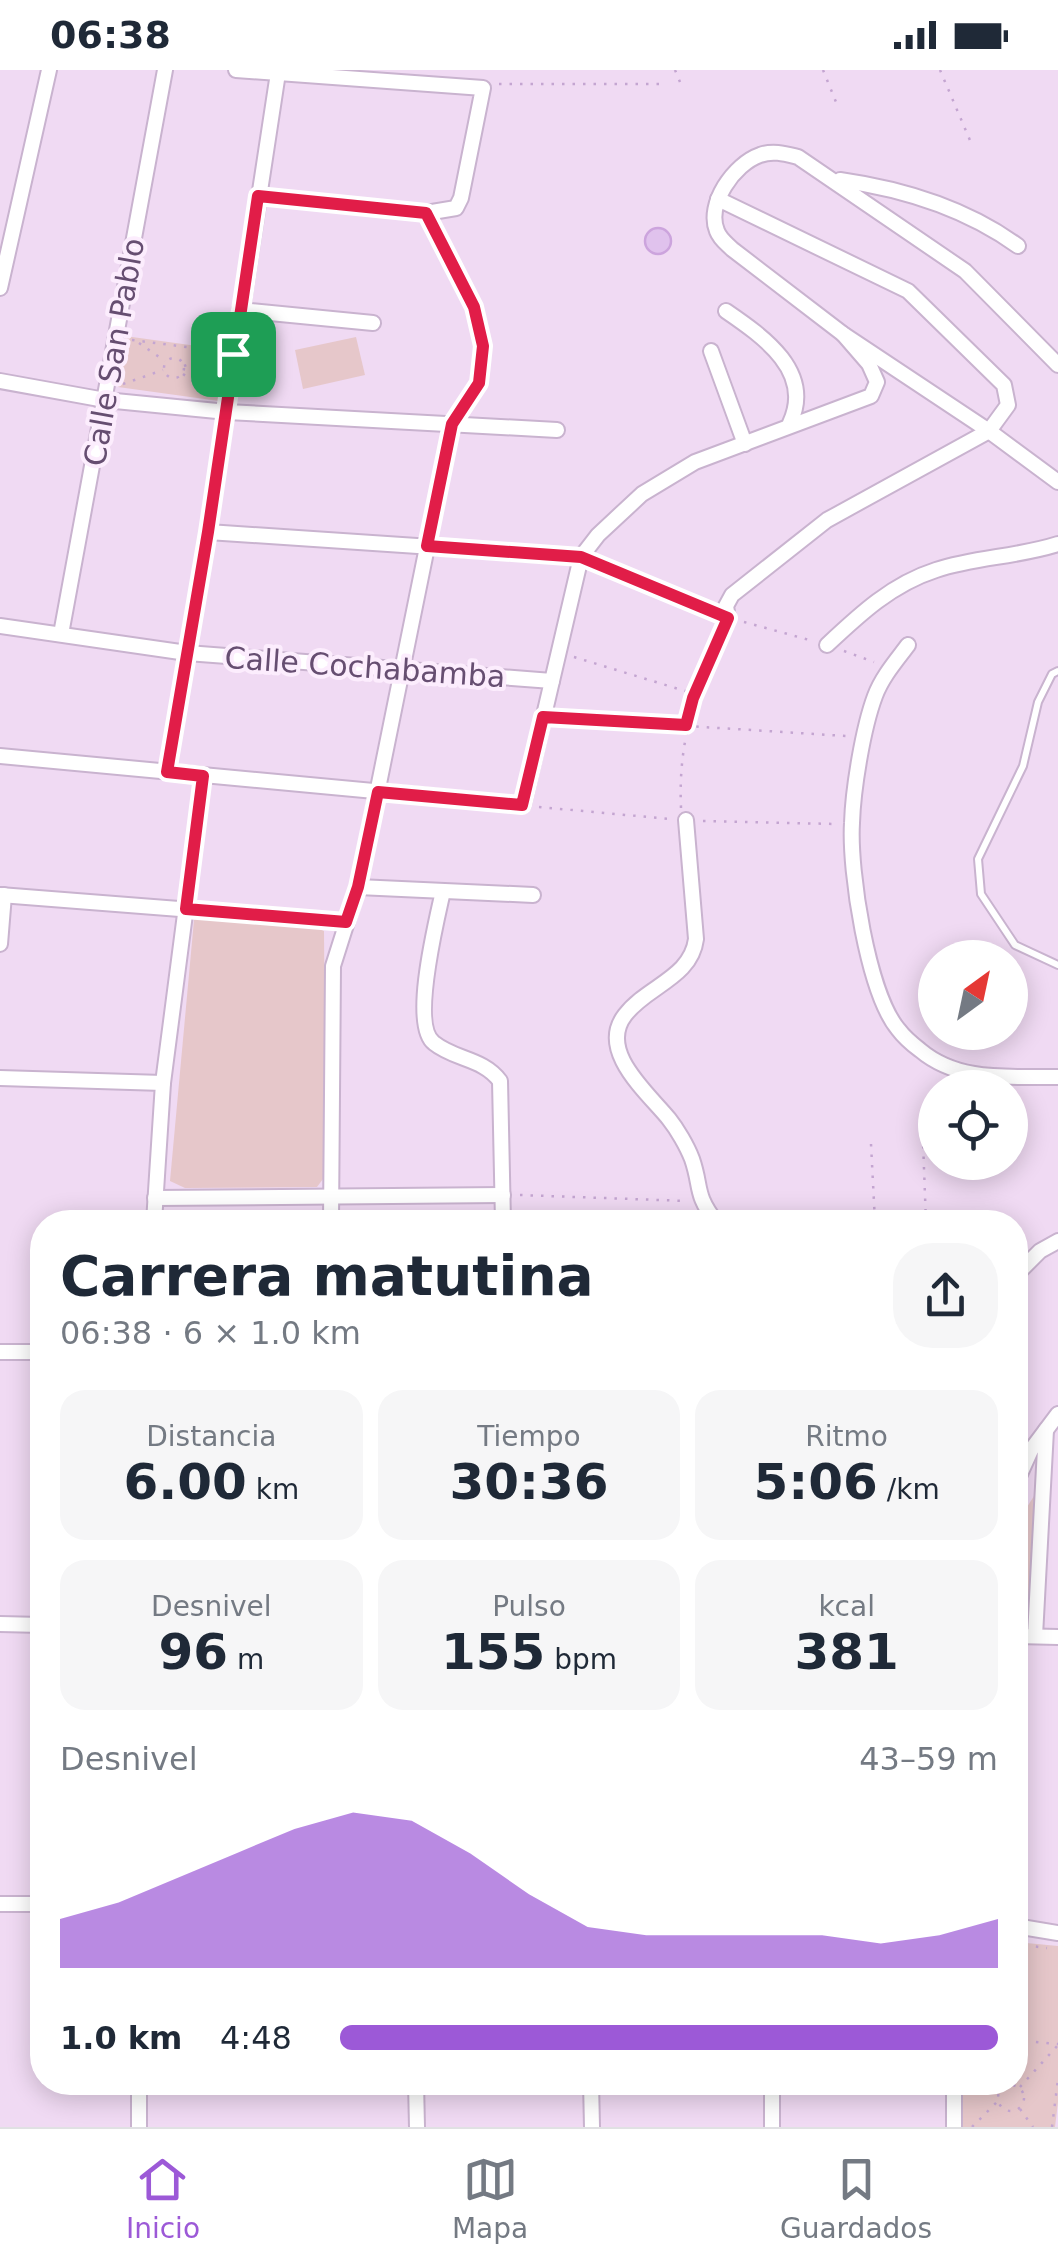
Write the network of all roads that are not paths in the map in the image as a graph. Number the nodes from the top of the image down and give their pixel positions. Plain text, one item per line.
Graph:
1 (49, 70) edge
2 (165, 70) edge
3 (236, 70) edge
4 (278, 73) junction
5 (375, 75) edge
6 (834, 180) junction
7 (258, 196) junction
8 (718, 199) junction
9 (1018, 246) dead end
10 (0, 288) edge
11 (240, 310) junction
12 (726, 311) dead end
13 (373, 323) dead end
14 (844, 334) junction
15 (712, 351) dead end
16 (1058, 365) edge
17 (0, 381) edge
18 (106, 400) junction
19 (227, 412) junction
20 (790, 423) junction
21 (452, 424) junction
22 (557, 430) dead end
23 (989, 431) junction
24 (746, 444) junction
25 (1058, 482) edge
26 (208, 532) junction
27 (1058, 544) edge
28 (427, 546) junction
29 (581, 557) junction
30 (728, 618) road end
31 (0, 626) edge
32 (61, 634) junction
33 (828, 645) road end
34 (908, 646) dead end
35 (187, 653) junction
36 (402, 670) junction
37 (1058, 671) edge
38 (552, 681) junction
39 (0, 756) edge
40 (167, 772) junction
41 (203, 776) junction
42 (378, 792) junction
43 (686, 820) road end
44 (358, 887) junction
45 (443, 891) junction
46 (533, 894) dead end
47 (2, 895) edge
48 (186, 909) junction
49 (346, 922) junction
50 (0, 944) edge
51 (1058, 965) edge
52 (1058, 1076) edge
53 (0, 1078) edge
54 (163, 1083) junction
55 (503, 1195) junction
56 (155, 1198) junction
57 (332, 1198) junction
58 (154, 1210) edge
59 (332, 1210) edge
60 (503, 1210) edge
61 (707, 1210) edge
62 (1058, 1240) edge
63 (1028, 1263) edge
64 (0, 1352) edge
65 (30, 1352) edge
66 (1058, 1414) edge
67 (1046, 1430) junction
68 (1028, 1457) edge
69 (0, 1624) edge
70 (30, 1625) edge
71 (1028, 1636) edge
72 (1035, 1636) junction
73 (1058, 1637) edge
74 (0, 1904) edge
75 (30, 1904) edge
76 (1028, 1928) edge
77 (1058, 1932) edge
78 (139, 2095) edge
79 (416, 2095) edge
80 (591, 2095) edge
81 (772, 2095) edge
82 (954, 2095) edge
83 (140, 2127) edge
84 (417, 2127) edge
85 (592, 2127) edge
86 (772, 2127) edge
87 (954, 2127) edge

1 - 10 street
2 - 18 street, Calle San Pablo
3 - 4 street
4 - 5 street
4 - 7 street
5 - 7 street
6 - 8 street
6 - 9 street
6 - 16 street
7 - 11 street
8 - 14 street
8 - 23 street
11 - 13 street
11 - 19 street
12 - 20 street
14 - 20 street
14 - 23 street
15 - 24 street
17 - 18 street
18 - 19 street
18 - 32 street, Calle San Pablo
19 - 21 street
19 - 26 street
20 - 24 street
21 - 22 street
21 - 28 street
23 - 25 street
23 - 30 street
24 - 29 street
26 - 28 street
26 - 35 street
27 - 33 street
28 - 29 street
28 - 36 street
29 - 38 street
31 - 32 street, Calle Cochabamba
32 - 35 street, Calle Cochabamba
34 - 52 street
35 - 36 street, Calle Cochabamba
35 - 40 street
36 - 38 street, Calle Cochabamba
36 - 42 street
37 - 51 lane
38 - 42 street
39 - 40 street
40 - 41 street
41 - 42 street
41 - 48 street
42 - 44 street
43 - 61 street
44 - 45 street
44 - 49 street
45 - 46 street
45 - 55 street
47 - 48 street
47 - 50 street
48 - 49 street
48 - 54 street
49 - 57 street
53 - 54 street
54 - 56 street
55 - 57 street
55 - 60 street
56 - 57 street
56 - 58 street
57 - 59 street
62 - 63 street
64 - 65 street
66 - 67 street
67 - 68 street
67 - 72 street
69 - 70 street
71 - 72 street
72 - 73 street
74 - 75 street
76 - 77 street
78 - 83 street
79 - 84 street
80 - 85 street
81 - 86 street
82 - 87 street

